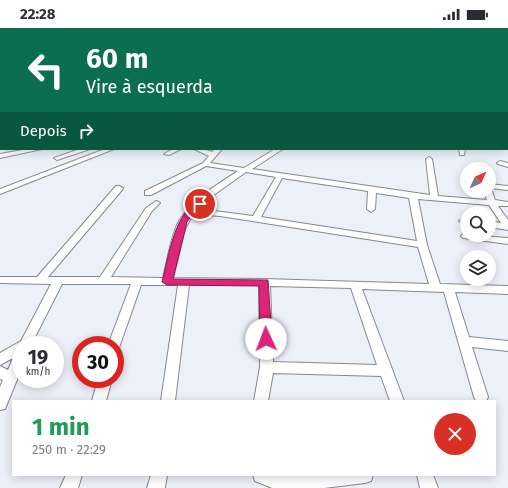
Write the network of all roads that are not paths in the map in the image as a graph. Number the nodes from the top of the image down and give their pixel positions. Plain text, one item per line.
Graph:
1 (33, 150) edge
2 (84, 150) edge
3 (106, 150) edge
4 (176, 150) edge
5 (200, 150) edge
6 (218, 150) edge
7 (278, 150) edge
8 (167, 154) dead end
9 (213, 155) junction
10 (0, 156) edge
11 (57, 158) dead end
12 (428, 158) dead end
13 (500, 162) dead end
14 (205, 164) junction
15 (508, 165) edge
16 (243, 170) junction
17 (280, 176) junction
18 (496, 187) edge
19 (119, 188) dead end
20 (508, 188) edge
21 (372, 190) junction
22 (0, 192) edge
23 (148, 193) dead end
24 (413, 196) junction
25 (434, 198) junction
26 (490, 198) edge
27 (156, 203) dead end
28 (492, 203) junction
29 (508, 204) edge
30 (371, 209) dead end
31 (191, 211) junction
32 (255, 219) junction
33 (496, 225) edge
34 (508, 227) edge
35 (496, 240) edge
36 (508, 241) edge
37 (422, 245) junction
38 (0, 280) edge
39 (40, 280) junction
40 (58, 281) junction
41 (103, 281) junction
42 (137, 282) junction
43 (167, 282) junction
44 (184, 282) junction
45 (264, 282) junction
46 (355, 285) junction
47 (442, 288) junction
48 (508, 290) edge
49 (29, 336) edge
50 (117, 336) edge
51 (464, 341) junction
52 (508, 346) edge
53 (12, 353) edge
54 (0, 360) edge
55 (12, 364) edge
56 (267, 367) junction
57 (386, 372) junction
58 (5, 375) edge
59 (102, 388) edge
60 (481, 397) dead end
61 (99, 400) edge
62 (168, 400) edge
63 (261, 400) edge
64 (397, 400) edge
65 (0, 404) edge
66 (74, 476) edge
67 (159, 476) edge
68 (356, 476) edge
69 (425, 476) edge
70 (267, 481) edge
71 (69, 488) edge
72 (156, 488) edge
73 (429, 488) edge

1 - 10 street
2 - 11 street
3 - 22 street
4 - 8 street
5 - 9 street
6 - 9 street
7 - 16 street
9 - 14 street
12 - 25 street
13 - 15 street
14 - 16 street
14 - 23 street
16 - 17 street
16 - 31 street
17 - 21 street
17 - 32 street
18 - 20 street
19 - 39 street
21 - 24 street
21 - 30 street
24 - 25 street
24 - 37 street
25 - 28 street
26 - 28 street
27 - 41 street
28 - 29 street
28 - 34 street
31 - 32 street
31 - 43 street
32 - 37 street
33 - 34 street
35 - 36 street
37 - 47 street
38 - 39 street
39 - 40 street
40 - 41 street
40 - 49 street
41 - 42 street
42 - 43 street
42 - 50 street
43 - 44 street
44 - 45 street
44 - 62 street
45 - 46 street
45 - 56 street
46 - 47 street
46 - 57 street
47 - 48 street
47 - 51 street
51 - 52 street
51 - 60 street
53 - 54 street
55 - 58 street
56 - 57 street
56 - 63 street
57 - 64 street
58 - 65 street
59 - 61 street
66 - 71 street
67 - 72 street
68 - 70 street
69 - 73 street

